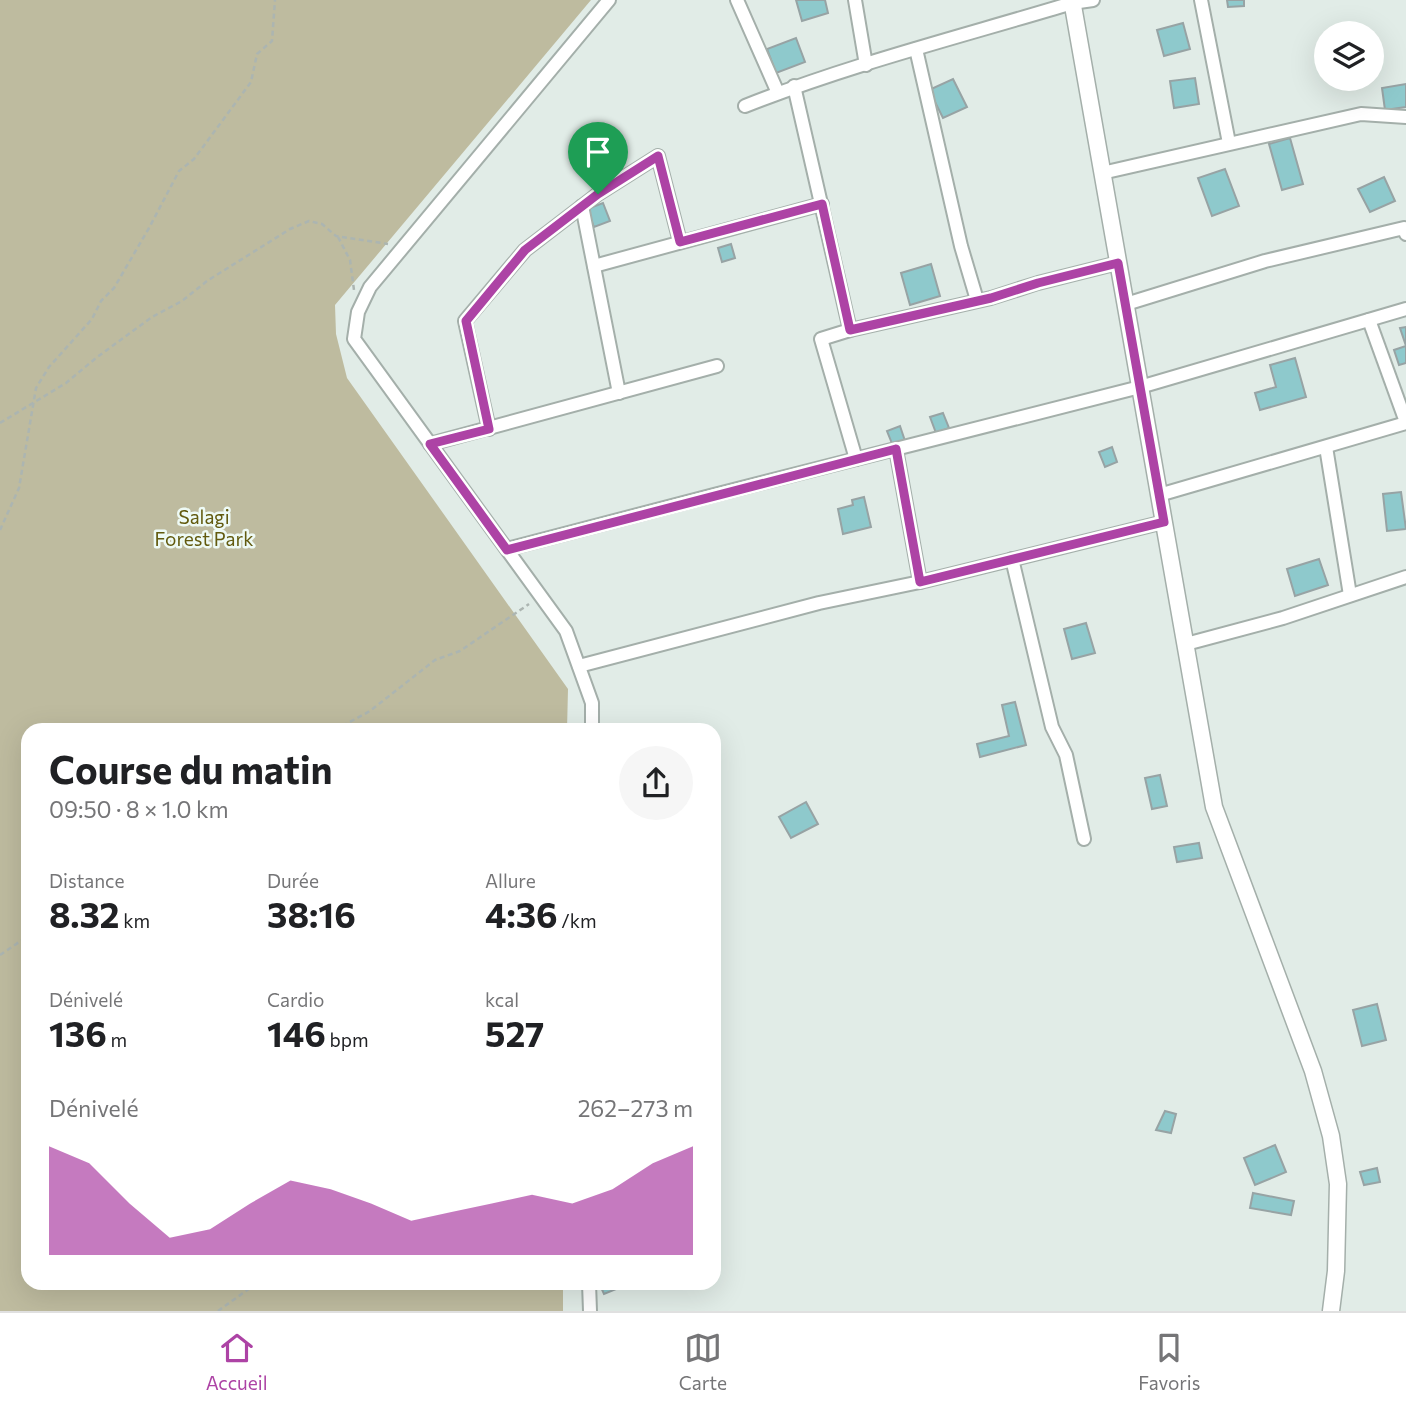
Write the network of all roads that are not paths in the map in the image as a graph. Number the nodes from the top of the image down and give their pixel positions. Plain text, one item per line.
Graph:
1 (609, 0) edge
2 (737, 0) edge
3 (855, 0) edge
4 (1093, 0) edge
5 (1201, 0) edge
6 (1072, 2) edge
7 (916, 49) junction
8 (866, 65) junction
9 (794, 86) junction
10 (778, 93) junction
11 (745, 106) dead end
12 (1406, 117) edge
13 (1229, 143) junction
14 (1102, 173) junction
15 (822, 204) junction
16 (582, 206) junction
17 (1406, 233) edge
18 (680, 242) junction
19 (1118, 263) junction
20 (594, 266) junction
21 (977, 300) junction
22 (1126, 304) junction
23 (1406, 309) edge
24 (1369, 320) junction
25 (850, 330) junction
26 (717, 366) dead end
27 (1140, 387) junction
28 (619, 393) junction
29 (1406, 423) edge
30 (489, 429) junction
31 (430, 444) junction
32 (1326, 447) junction
33 (896, 449) junction
34 (856, 459) junction
35 (1159, 495) junction
36 (1164, 522) junction
37 (507, 550) junction
38 (1012, 559) junction
39 (1406, 577) edge
40 (920, 582) junction
41 (1350, 595) junction
42 (1186, 645) junction
43 (579, 666) junction
44 (592, 723) edge
45 (1084, 839) dead end
46 (589, 1290) edge
47 (590, 1311) edge
48 (1331, 1311) edge

1 - 31 street
2 - 10 street
3 - 8 street
4 - 6 street
5 - 13 street
6 - 7 street
6 - 14 street
7 - 8 street
7 - 21 street
8 - 9 street
9 - 10 street
9 - 15 street
10 - 11 street
12 - 13 street
13 - 14 street
14 - 19 street
15 - 18 street
15 - 25 street
16 - 18 street
16 - 20 street
16 - 30 street
17 - 22 street
18 - 20 street
19 - 21 street
19 - 22 street
20 - 28 street
21 - 25 street
22 - 27 street
23 - 24 street
24 - 27 street
24 - 29 street
25 - 34 street
26 - 28 street
27 - 33 street
27 - 35 street
28 - 30 street
29 - 32 street
30 - 31 street
31 - 37 street
32 - 35 street
32 - 41 street
33 - 34 street
33 - 40 street
34 - 37 street
35 - 36 street
36 - 38 street
36 - 42 street
37 - 43 street
38 - 40 street
38 - 45 street
39 - 41 street
40 - 43 street
41 - 42 street
42 - 48 street
43 - 44 street
46 - 47 street

